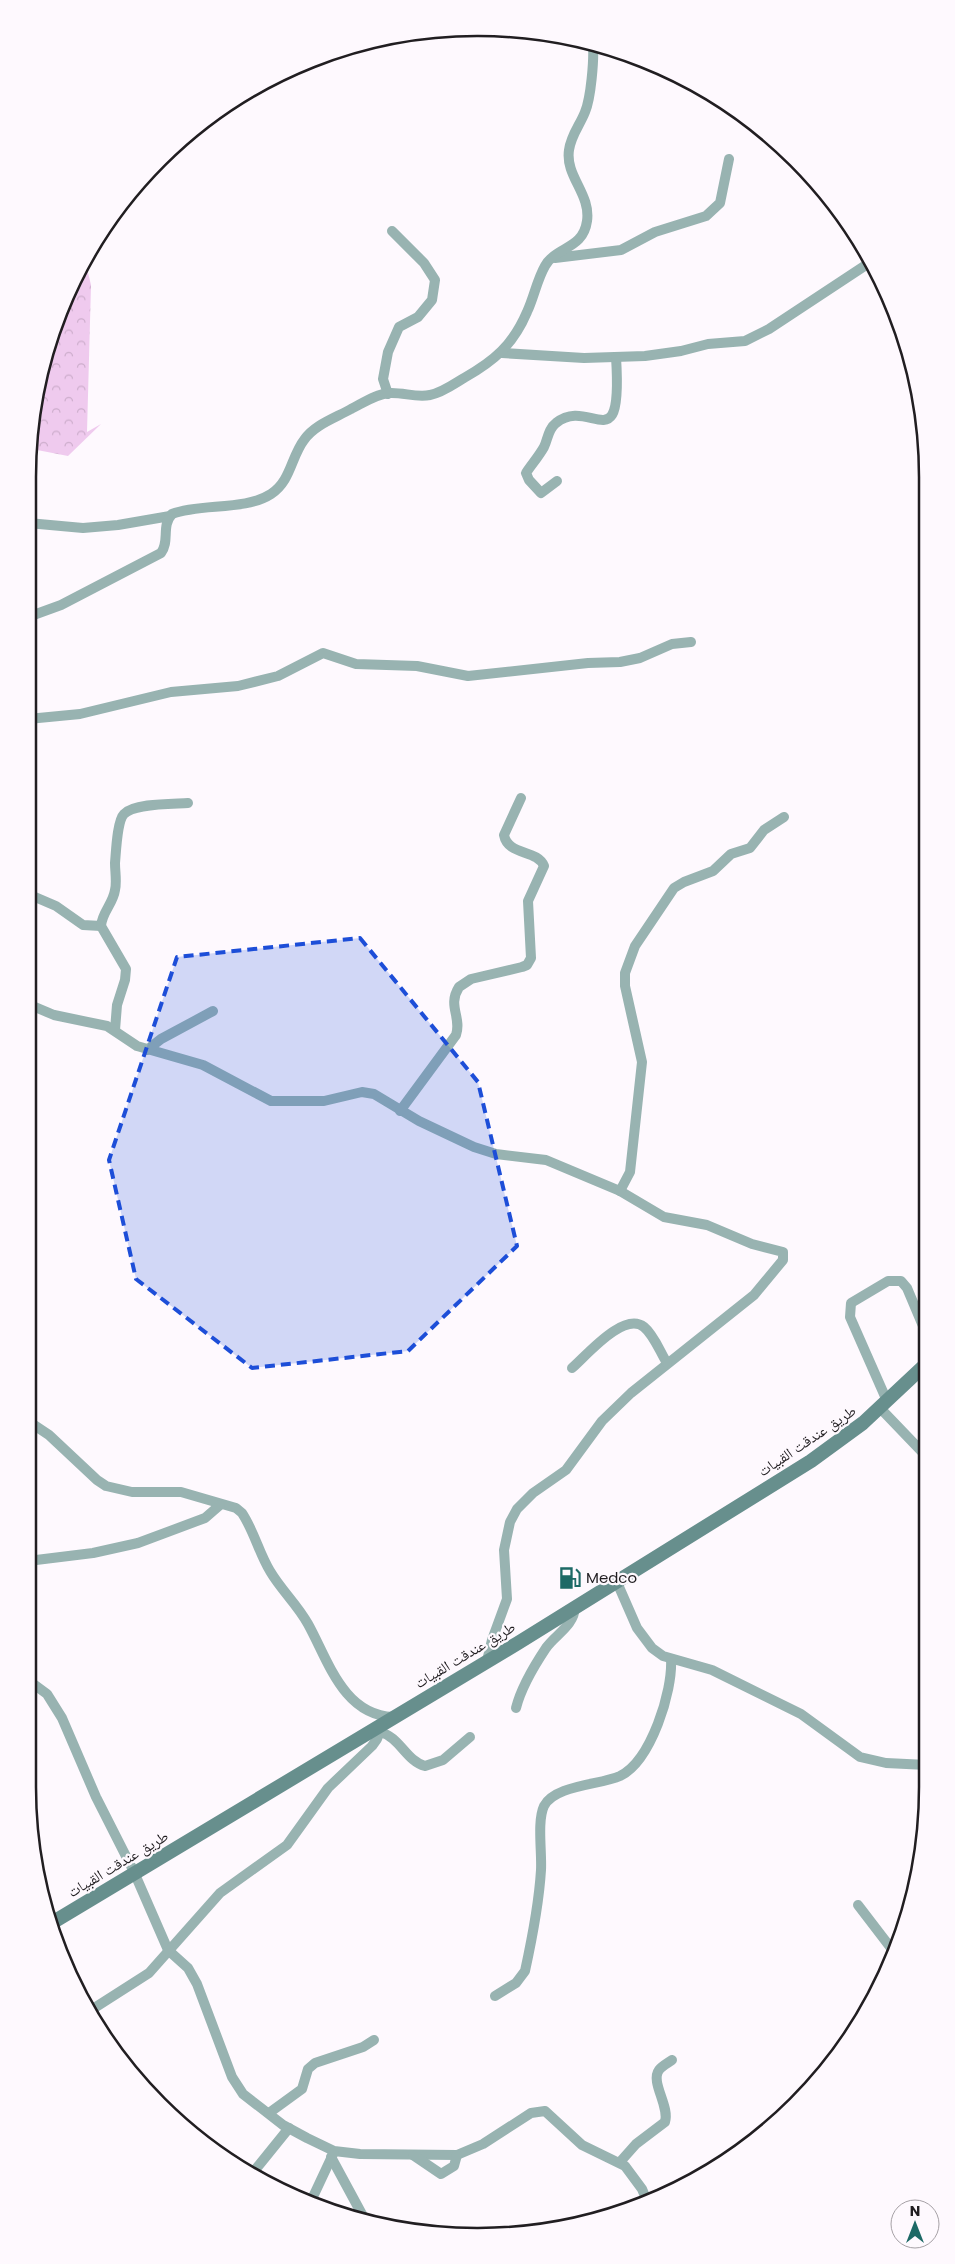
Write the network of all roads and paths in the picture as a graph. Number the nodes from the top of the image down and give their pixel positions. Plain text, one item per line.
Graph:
1 (594, 52) edge
2 (729, 159) dead end
3 (392, 231) dead end
4 (551, 259) junction
5 (865, 266) edge
6 (502, 353) junction
7 (616, 356) junction
8 (388, 394) junction
9 (557, 481) dead end
10 (170, 516) junction
11 (36, 524) edge
12 (36, 614) edge
13 (691, 642) dead end
14 (36, 719) edge
15 (521, 798) dead end
16 (188, 803) dead end
17 (784, 817) dead end
18 (36, 897) edge
19 (101, 926) junction
20 (36, 1007) edge
21 (213, 1011) dead end
22 (115, 1030) junction
23 (147, 1050) junction
24 (400, 1111) junction
25 (620, 1191) junction
26 (919, 1316) edge
27 (667, 1363) junction
28 (572, 1368) dead end
29 (919, 1371) edge
30 (884, 1404) junction
31 (36, 1427) edge
32 (919, 1447) edge
33 (220, 1505) junction
34 (36, 1560) edge
35 (616, 1580) junction
36 (575, 1607) junction
37 (671, 1659) junction
38 (487, 1662) junction
39 (36, 1686) edge
40 (516, 1708) dead end
41 (385, 1724) junction
42 (470, 1737) dead end
43 (919, 1765) edge
44 (134, 1872) junction
45 (858, 1905) dead end
46 (57, 1920) edge
47 (889, 1944) edge
48 (168, 1950) junction
49 (495, 1996) dead end
50 (95, 2007) edge
51 (374, 2040) dead end
52 (672, 2060) dead end
53 (269, 2113) junction
54 (288, 2128) junction
55 (333, 2154) junction
56 (457, 2155) junction
57 (413, 2156) junction
58 (620, 2162) junction
59 (256, 2168) edge
60 (643, 2195) edge
61 (314, 2196) edge
62 (361, 2212) edge

1 - 4 street
2 - 4 street
3 - 8 street
4 - 6 street
5 - 7 street
6 - 7 street
6 - 8 street
7 - 9 street
8 - 10 street
10 - 11 street
10 - 12 street
13 - 14 street
15 - 24 street
16 - 19 street
17 - 25 street
18 - 19 street
19 - 22 street
20 - 22 street
21 - 23 street
22 - 23 street
23 - 24 street
24 - 25 street
25 - 27 street
26 - 30 street
27 - 28 street
27 - 38 street
29 - 30 main road, طريق عندقت القبيات
30 - 32 street
30 - 35 main road, طريق عندقت القبيات
31 - 33 street
33 - 34 street
33 - 41 street
35 - 36 main road, طريق عندقت القبيات
35 - 37 street
36 - 38 main road, طريق عندقت القبيات
36 - 40 street
37 - 43 street
37 - 49 street
38 - 41 main road, طريق عندقت القبيات
39 - 44 street
41 - 42 street
41 - 44 main road, طريق عندقت القبيات
41 - 48 street
44 - 46 main road, طريق عندقت القبيات
44 - 48 street
45 - 47 street
48 - 50 street
48 - 53 street
51 - 53 street
52 - 58 street
53 - 54 street
54 - 55 street
54 - 59 street
55 - 57 street
55 - 61 street
55 - 62 street
56 - 57 street
56 - 57 street
56 - 58 street
58 - 60 street

